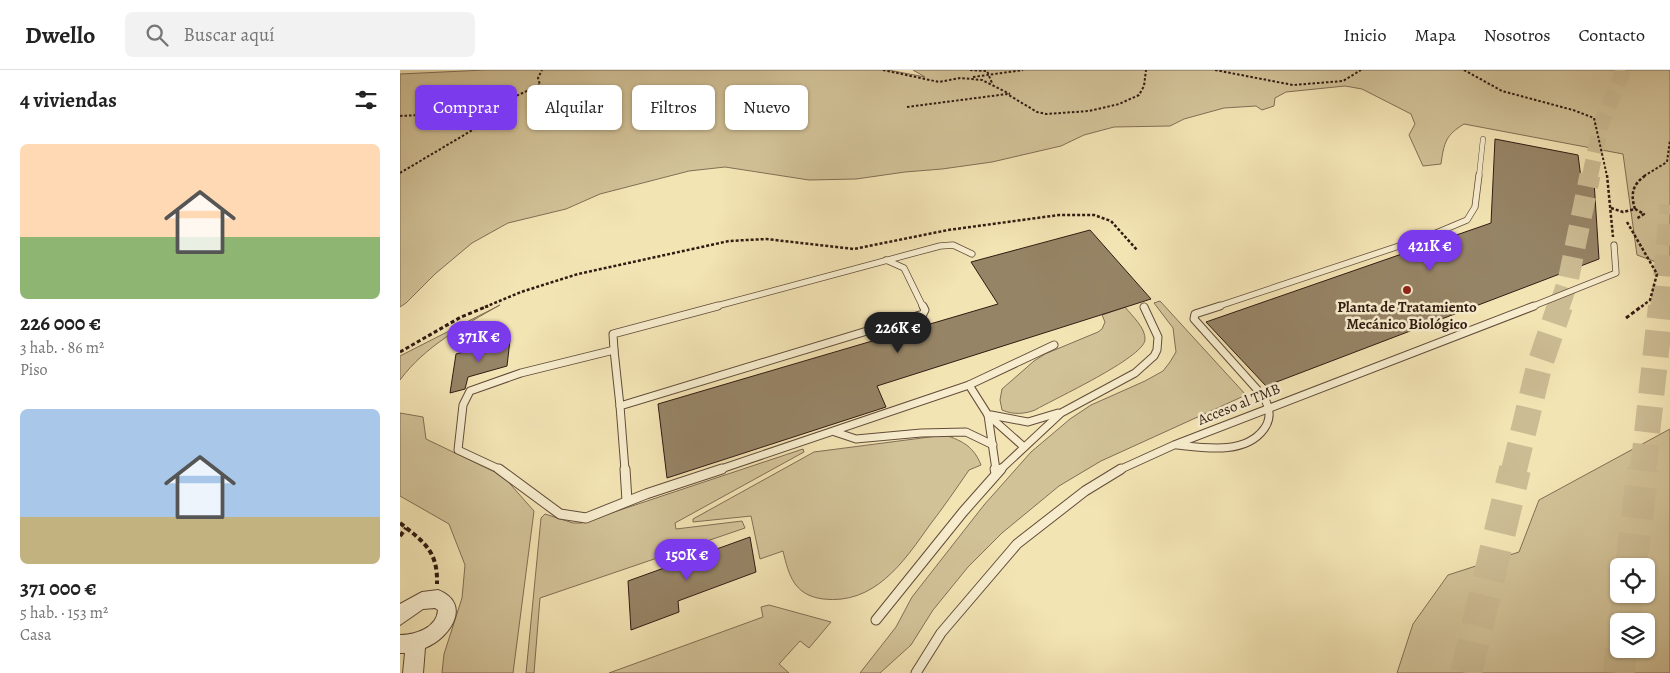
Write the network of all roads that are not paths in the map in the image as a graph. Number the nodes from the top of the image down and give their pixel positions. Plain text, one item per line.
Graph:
1 (1483, 139) dead end
2 (1614, 245) road end
3 (972, 254) dead end
4 (886, 260) junction
5 (1144, 307) dead end
6 (1054, 345) dead end
7 (614, 350) junction
8 (969, 386) junction
9 (620, 406) junction
10 (1270, 407) junction
11 (1062, 412) junction
12 (988, 415) junction
13 (834, 432) junction
14 (993, 445) junction
15 (1174, 445) junction
16 (1024, 447) junction
17 (996, 474) junction
18 (627, 501) junction
19 (401, 613) edge
20 (876, 620) dead end
21 (408, 644) edge
22 (413, 673) edge
23 (916, 673) edge

1 - 10 lane
2 - 10 lane, Acceso al TMB
3 - 4 lane
4 - 7 lane
4 - 9 lane
5 - 11 lane
6 - 8 lane
7 - 9 lane
7 - 18 lane
8 - 12 lane
8 - 13 lane
9 - 18 lane
10 - 15 lane, Acceso al TMB
10 - 15 lane
11 - 12 lane
11 - 16 lane
12 - 14 lane
12 - 16 lane
13 - 14 lane
13 - 18 lane
14 - 17 lane
15 - 23 lane, Acceso al TMB
16 - 17 lane
17 - 20 lane
19 - 21 street
21 - 22 street

